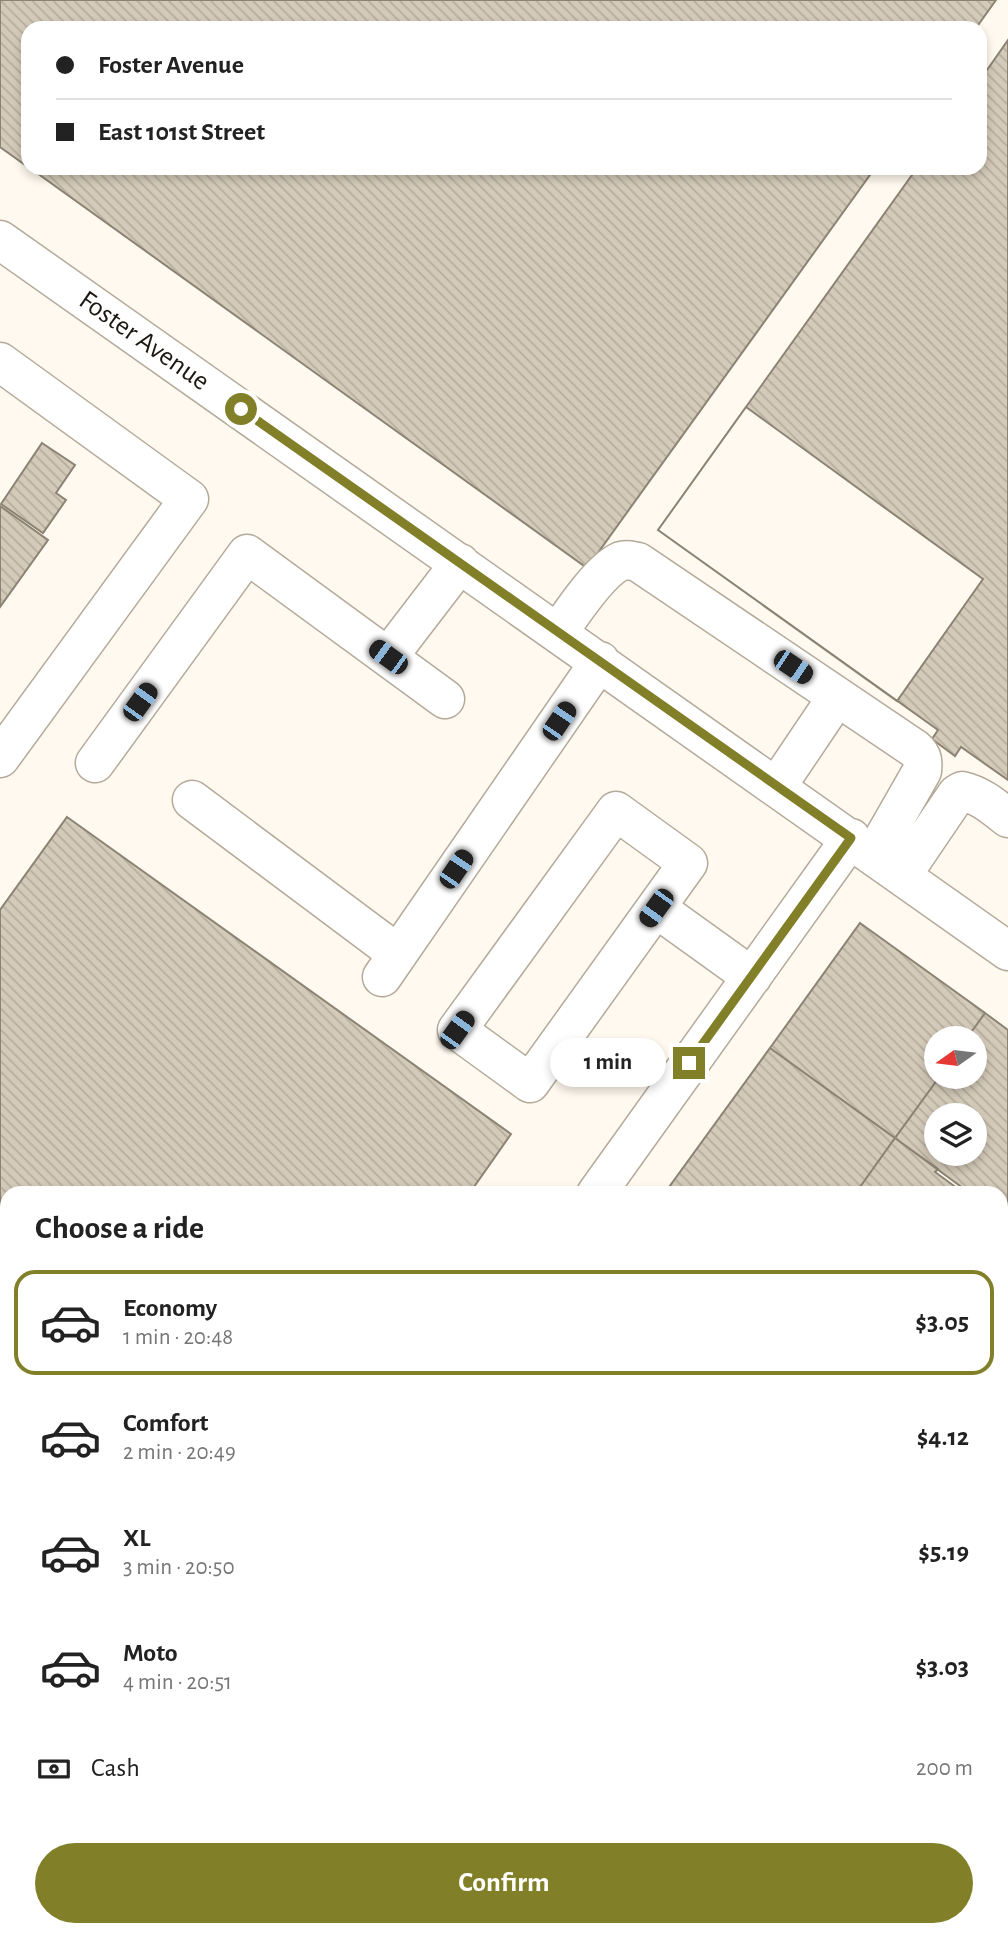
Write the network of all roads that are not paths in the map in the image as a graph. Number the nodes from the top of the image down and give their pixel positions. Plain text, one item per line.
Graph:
1 (0, 240) edge
2 (0, 362) edge
3 (460, 564) junction
4 (558, 633) junction
5 (388, 657) junction
6 (600, 662) junction
7 (837, 697) junction
8 (445, 699) dead end
9 (0, 758) edge
10 (95, 763) dead end
11 (777, 786) junction
12 (192, 800) dead end
13 (1008, 818) edge
14 (876, 856) junction
15 (656, 908) junction
16 (1008, 951) edge
17 (752, 977) junction
18 (602, 1186) edge

1 - 3 street, Foster Avenue
2 - 9 street
3 - 4 street, Foster Avenue
3 - 5 street
4 - 6 street, Foster Avenue
4 - 7 street
5 - 8 street
5 - 10 street
6 - 11 street, Foster Avenue
6 - 12 street
7 - 11 street
7 - 14 street
11 - 14 street, Foster Avenue
13 - 14 street
14 - 16 street, Foster Avenue
14 - 17 street
15 - 15 street
15 - 17 street
17 - 18 street

